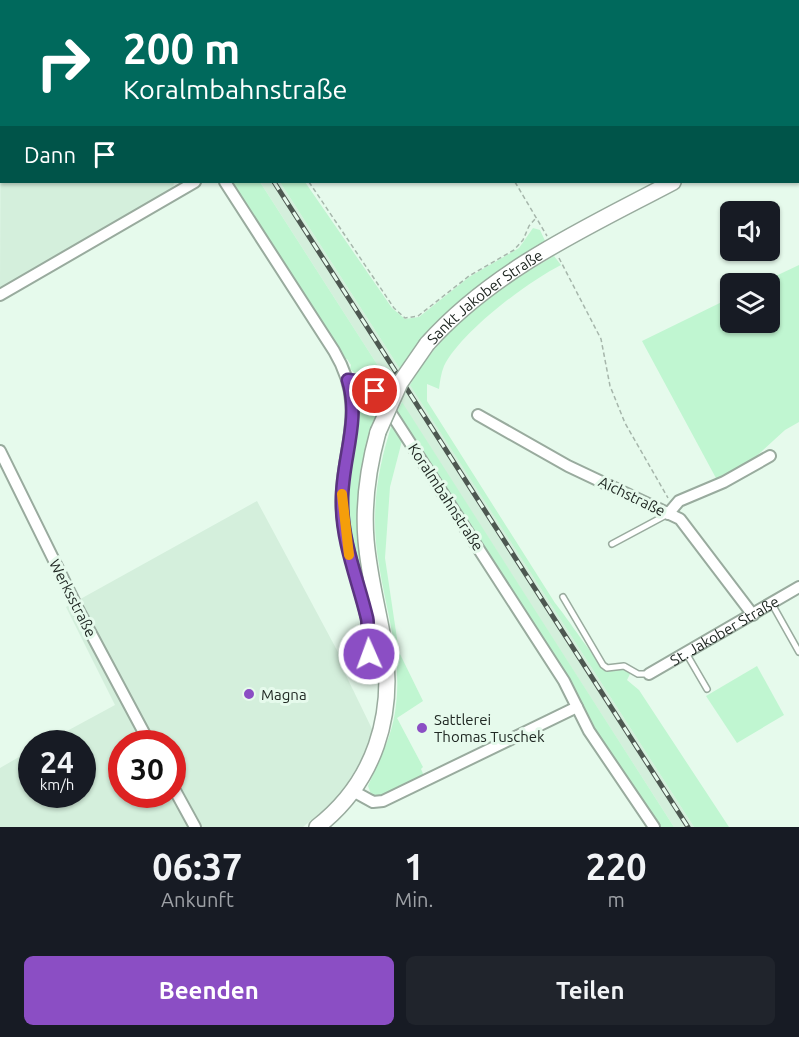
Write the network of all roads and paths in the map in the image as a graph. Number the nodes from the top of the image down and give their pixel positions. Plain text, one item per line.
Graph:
1 (193, 183) edge
2 (226, 183) edge
3 (310, 183) edge
4 (516, 183) edge
5 (671, 183) edge
6 (536, 219) junction
7 (553, 246) junction
8 (0, 295) edge
9 (348, 380) junction
10 (478, 416) dead end
11 (0, 451) edge
12 (770, 456) dead end
13 (670, 510) junction
14 (612, 544) dead end
15 (799, 587) edge
16 (563, 597) dead end
17 (772, 603) junction
18 (753, 615) junction
19 (799, 652) edge
20 (686, 653) junction
21 (386, 657) junction
22 (649, 674) joint
23 (708, 689) dead end
24 (577, 707) junction
25 (143, 730) edge
26 (353, 791) junction
27 (184, 808) edge
28 (195, 827) edge
29 (317, 827) edge
30 (654, 827) edge

1 - 8 street
2 - 9 street
3 - 6 path
4 - 6 path, Aichstraße
5 - 7 main road, Sankt Jakober Straße
6 - 7 path, Aichstraße
7 - 13 path, Aichstraße
7 - 21 main road, Sankt Jakober Straße, bridge
9 - 21 street
9 - 24 street, Koralmbahnstraße
10 - 13 street, Aichstraße
11 - 25 street, Werksstraße
12 - 13 street
13 - 14 lane
13 - 18 street, Aichstraße
15 - 17 street, St. Jakober Straße
16 - 22 lane
17 - 18 street, St. Jakober Straße
17 - 19 lane
18 - 20 street, St. Jakober Straße
20 - 22 street, St. Jakober Straße
20 - 23 lane
21 - 26 main road, Sankt Jakober Straße
24 - 26 street
24 - 30 street, Koralmbahnstraße
26 - 29 main road
27 - 28 street

